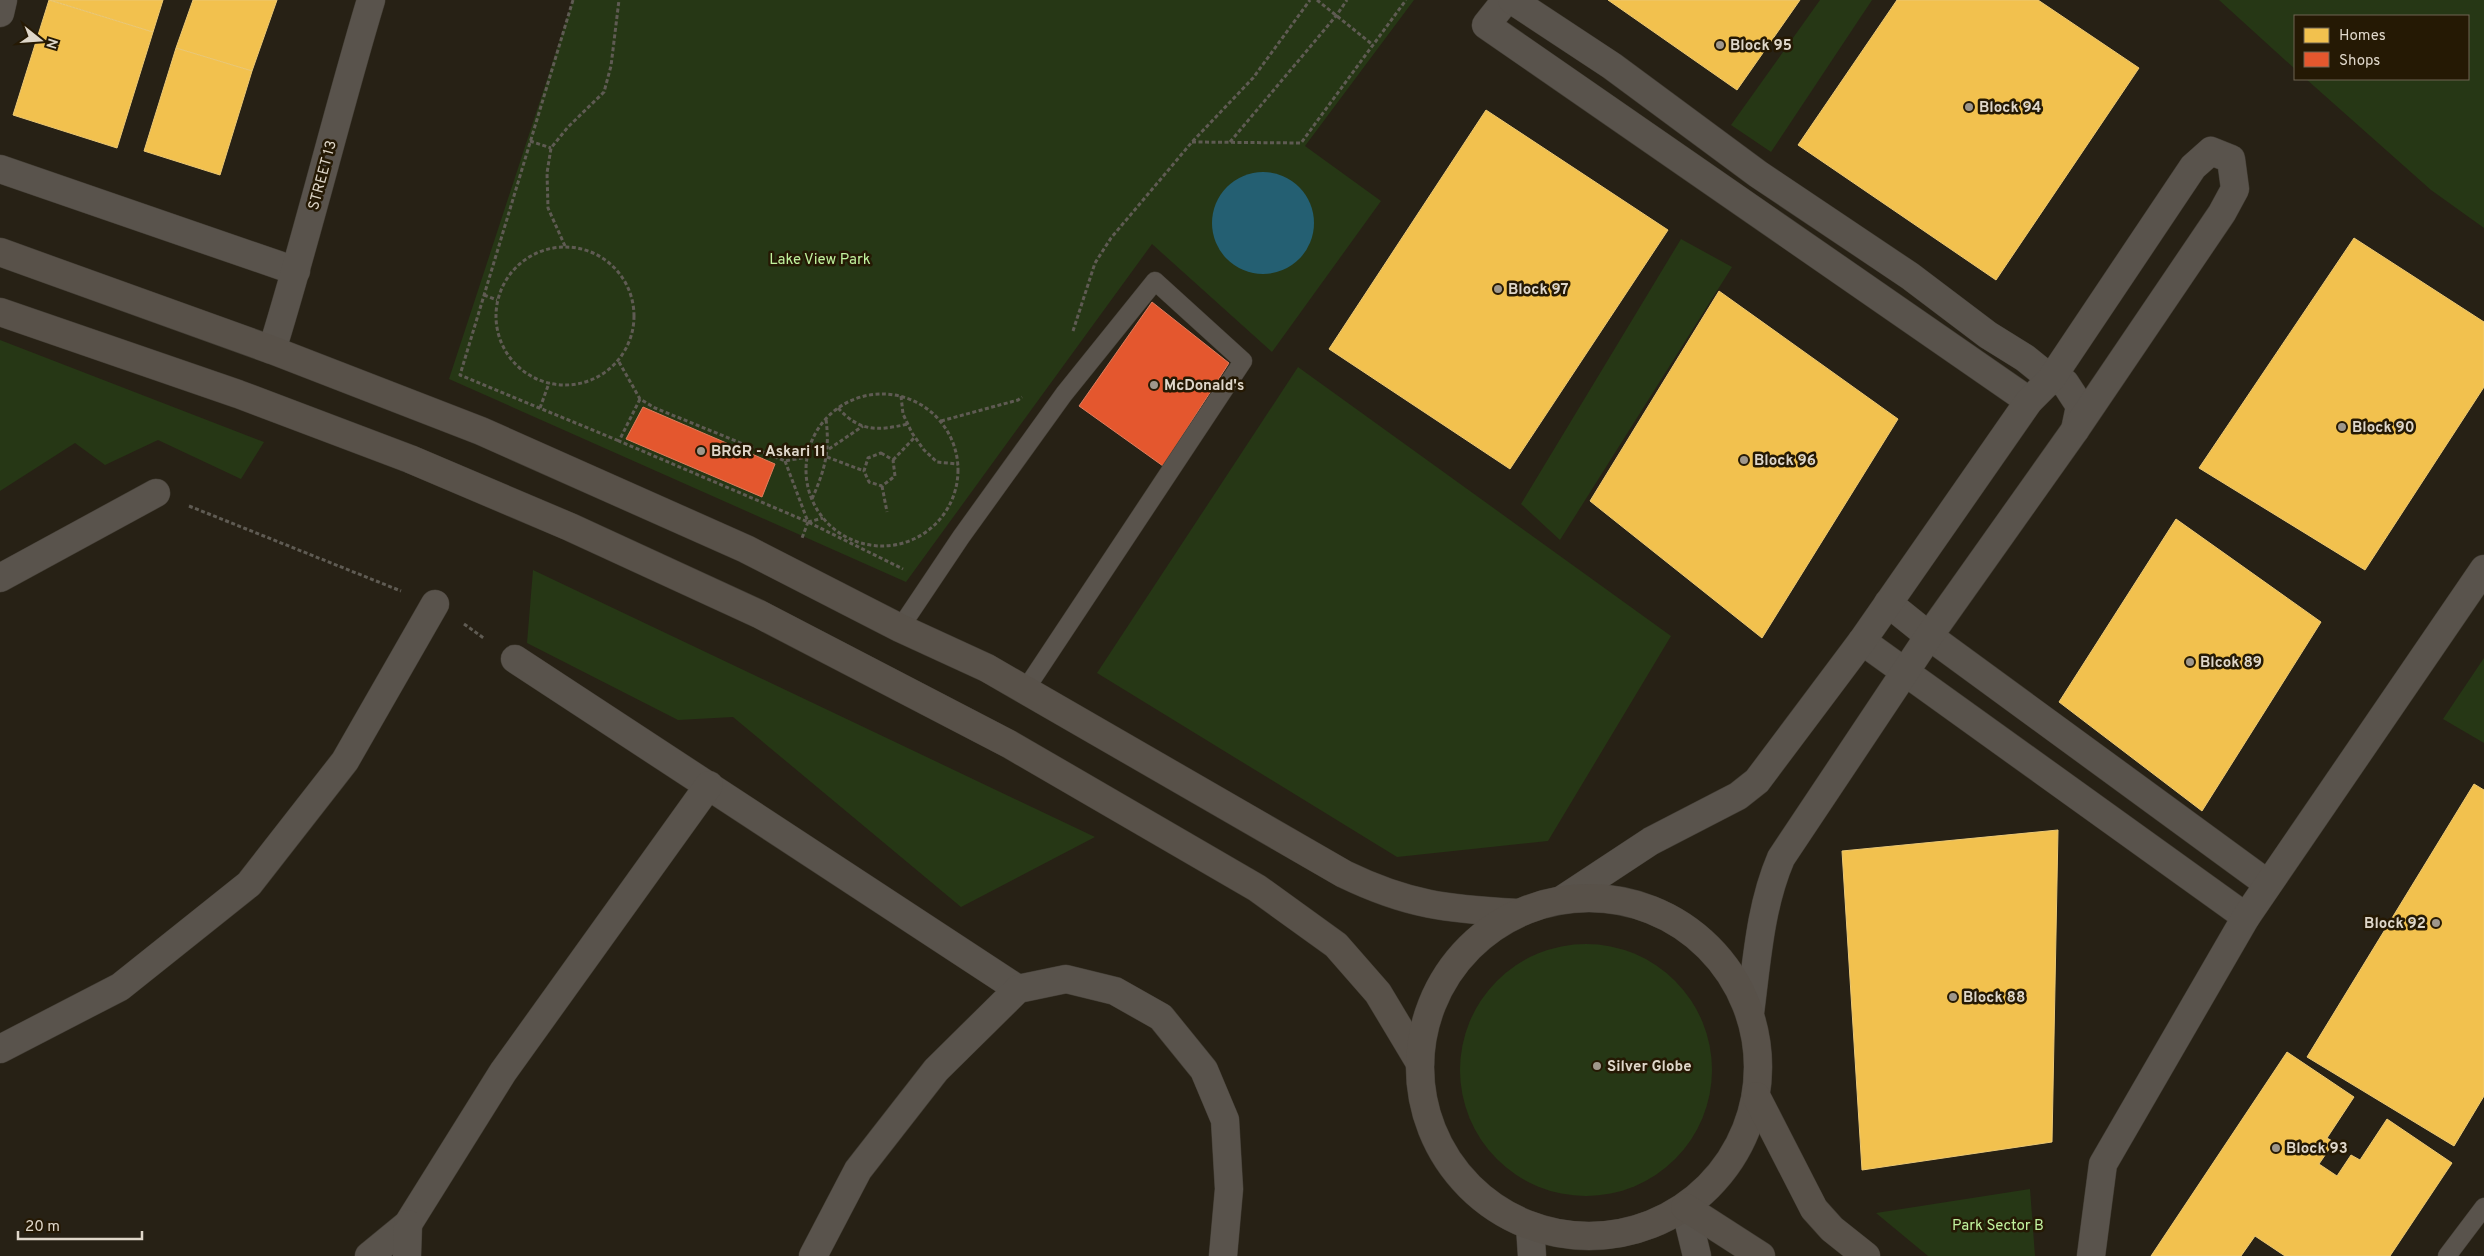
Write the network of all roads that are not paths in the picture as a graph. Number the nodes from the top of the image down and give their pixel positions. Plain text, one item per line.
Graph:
1 (3, 0) edge
2 (371, 0) edge
3 (1506, 0) edge
4 (1512, 0) edge
5 (0, 14) edge
6 (0, 169) edge
7 (1758, 174) junction
8 (1738, 199) junction
9 (0, 252) edge
10 (296, 272) junction
11 (0, 312) edge
12 (272, 350) junction
13 (2051, 379) junction
14 (2029, 401) junction
15 (2075, 430) junction
16 (156, 492) road end
17 (2484, 569) edge
18 (0, 578) edge
19 (1888, 603) junction
20 (435, 604) road end
21 (900, 628) junction
22 (1929, 636) junction
23 (1862, 641) junction
24 (515, 659) road end
25 (1905, 672) junction
26 (1025, 690) junction
27 (710, 785) junction
28 (2268, 884) junction
29 (1563, 899) junction
30 (1518, 913) junction
31 (2246, 918) junction
32 (1018, 989) junction
33 (1750, 1013) junction
34 (0, 1049) edge
35 (1420, 1063) junction
36 (1756, 1096) junction
37 (1685, 1207) junction
38 (2484, 1207) edge
39 (408, 1224) junction
40 (1530, 1226) junction
41 (369, 1256) edge
42 (407, 1256) edge
43 (813, 1256) edge
44 (1223, 1256) edge
45 (1532, 1256) edge
46 (1697, 1256) edge
47 (1761, 1256) edge
48 (1866, 1256) edge
49 (2091, 1256) edge
50 (2448, 1256) edge

1 - 5 street
2 - 10 street, STREET 13
3 - 8 street
4 - 7 street
6 - 10 street
7 - 8 street
7 - 13 street
8 - 14 street
9 - 12 street
10 - 12 street, STREET 13
11 - 35 street
12 - 21 street
13 - 14 street
13 - 15 street
13 - 15 street
14 - 19 street
15 - 22 street
16 - 18 street
17 - 28 street
19 - 22 street
19 - 23 street
20 - 34 street
21 - 26 street
21 - 26 lane
22 - 25 street
22 - 28 street
23 - 25 street
23 - 29 street
24 - 27 street
25 - 31 street
25 - 33 street
26 - 30 street
27 - 32 street
27 - 39 street
28 - 31 street
29 - 30 street
29 - 33 street
30 - 35 street
31 - 49 street
32 - 43 street
32 - 44 street
33 - 36 street
35 - 40 street
36 - 37 street
36 - 48 street
37 - 40 street
37 - 46 street
37 - 47 street
38 - 50 lane
39 - 41 street
39 - 42 street
40 - 45 street

